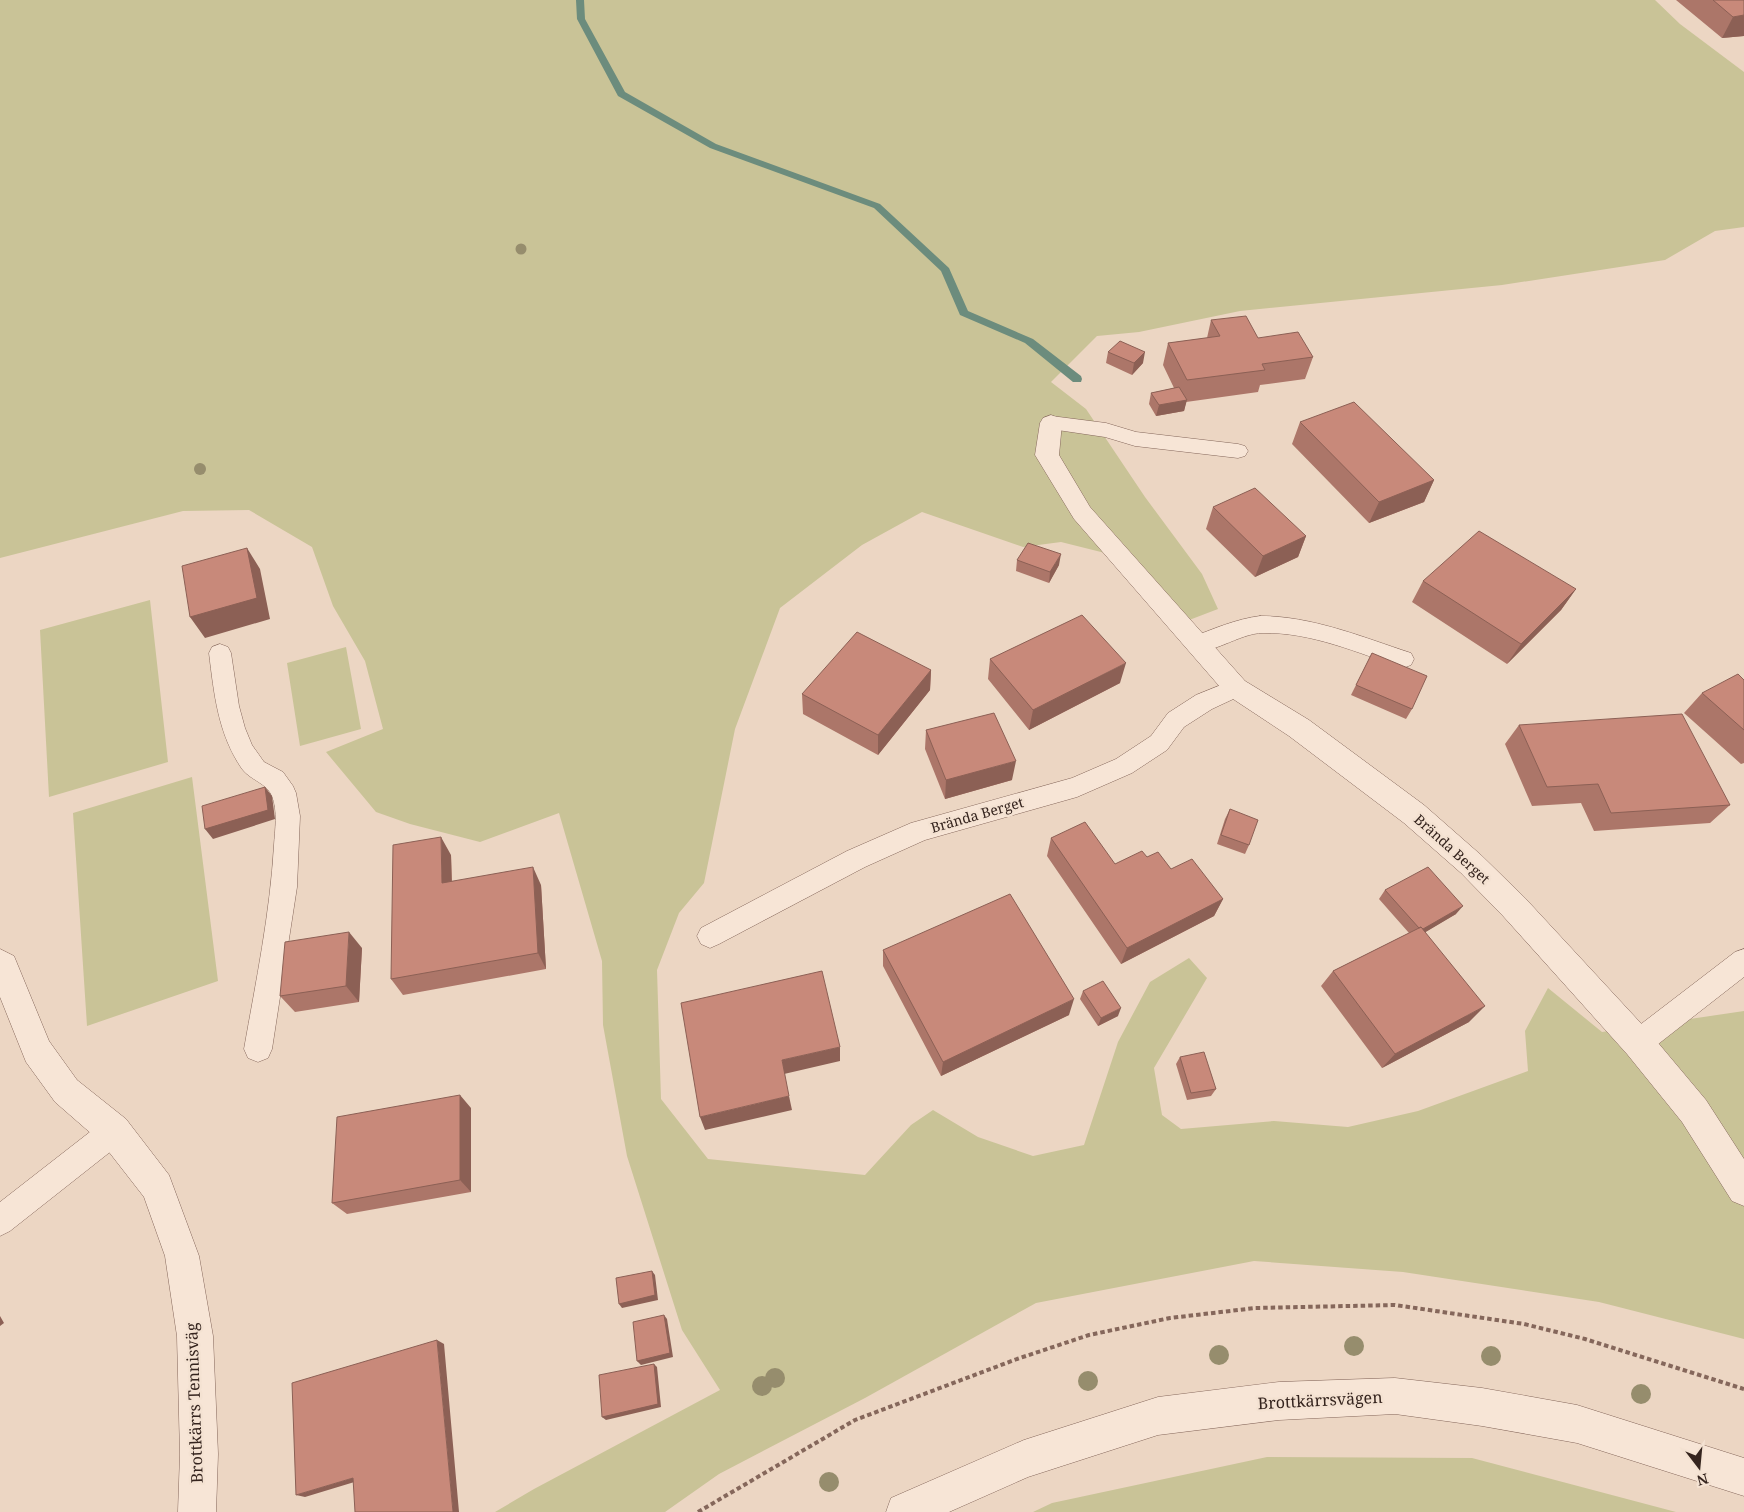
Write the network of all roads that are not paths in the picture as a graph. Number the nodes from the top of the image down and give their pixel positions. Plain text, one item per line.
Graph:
1 (1051, 424) joint
2 (1238, 452) dead end
3 (1198, 644) junction
4 (220, 653) dead end
5 (1403, 659) dead end
6 (1236, 688) junction
7 (710, 936) dead end
8 (1744, 961) edge
9 (0, 963) edge
10 (1638, 1042) junction
11 (258, 1049) dead end
12 (114, 1131) junction
13 (1744, 1189) edge
14 (0, 1221) edge
15 (1744, 1477) edge
16 (197, 1512) edge
17 (905, 1512) edge

1 - 2 lane
1 - 3 street, Brända Berget
3 - 5 lane
3 - 6 street, Brända Berget
4 - 11 lane
6 - 7 lane, Brända Berget
6 - 10 street, Brända Berget
8 - 10 lane
9 - 12 street, Brottkärrs Tennisväg
10 - 13 street, Brända Berget
12 - 14 lane
12 - 16 street, Brottkärrs Tennisväg
15 - 17 street, Brottkärrsvägen

